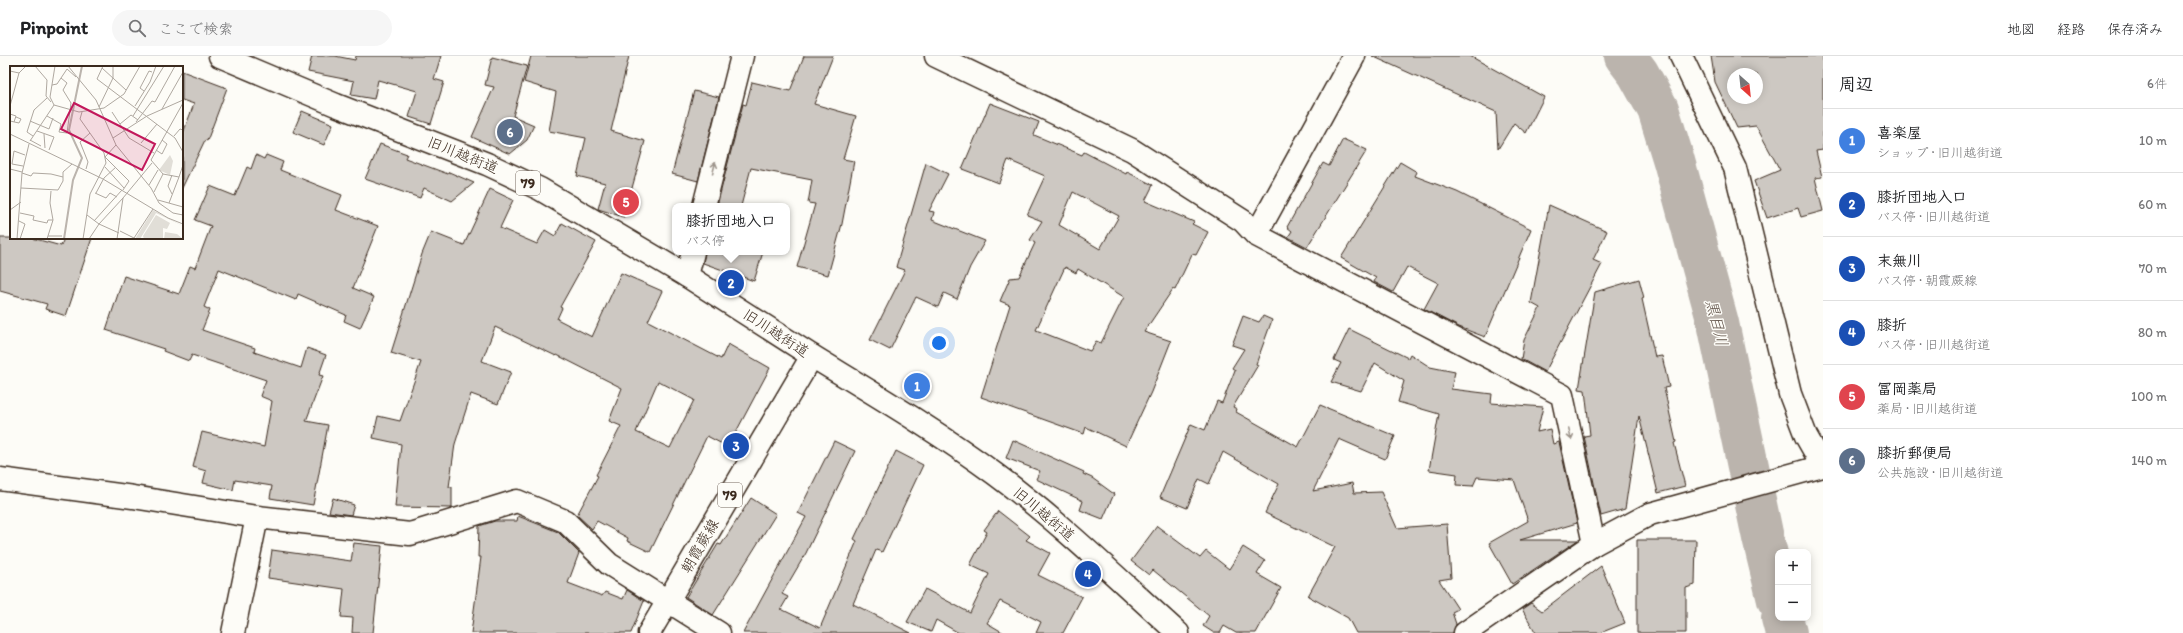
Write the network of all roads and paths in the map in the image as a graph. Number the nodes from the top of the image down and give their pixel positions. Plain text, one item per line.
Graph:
1 (220, 56) edge
2 (742, 56) edge
3 (936, 56) edge
4 (1354, 56) edge
5 (1681, 56) edge
6 (705, 203) edge
7 (1256, 235) junction
8 (692, 255) edge
9 (687, 276) junction
10 (812, 356) junction
11 (1819, 467) edge
12 (0, 479) edge
13 (257, 517) junction
14 (1594, 544) junction
15 (668, 602) junction
16 (1470, 632) edge
17 (233, 633) edge
18 (649, 633) edge
19 (719, 633) edge
20 (1178, 633) edge

1 - 9 street, 旧川越街道 / 79
6 -> 2 street
3 - 7 street
4 - 7 street
5 - 11 street
7 -> 14 street
8 - 9 street
9 - 10 street, 旧川越街道 / 79
10 - 15 street, 朝霞蕨線 / 79
10 - 20 street, 旧川越街道
11 - 14 street
12 - 13 street
13 - 15 street
13 - 17 street
14 - 16 street
15 - 18 street, 朝霞蕨線 / 79
15 - 19 street

